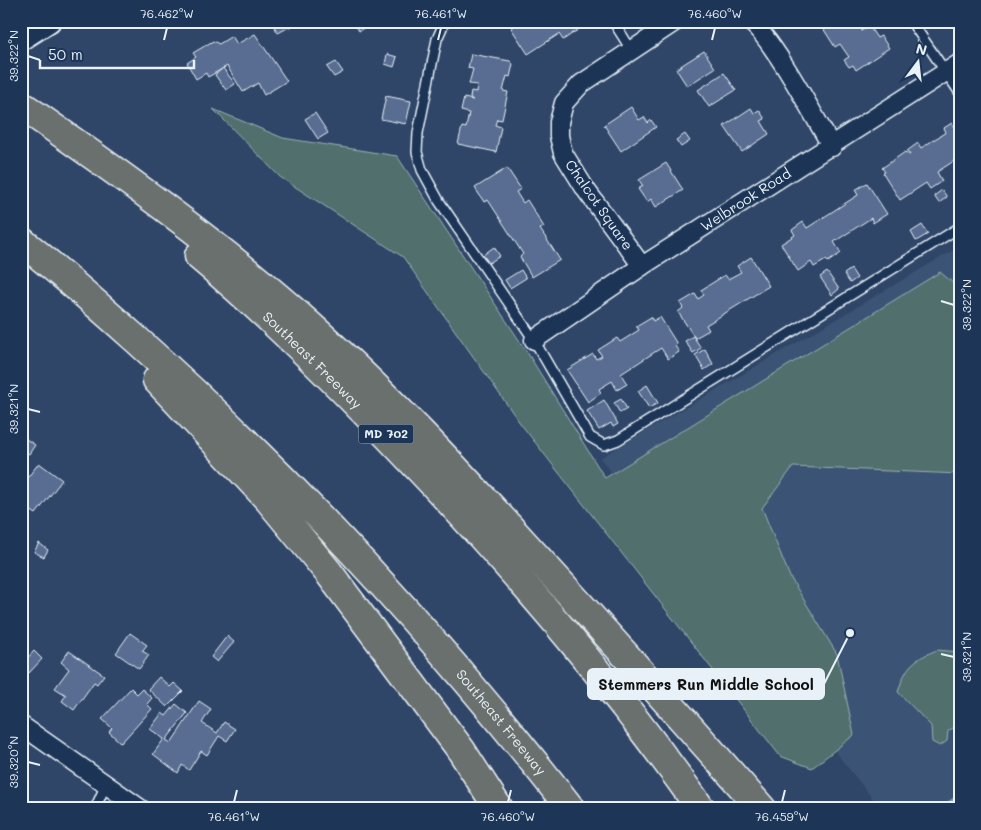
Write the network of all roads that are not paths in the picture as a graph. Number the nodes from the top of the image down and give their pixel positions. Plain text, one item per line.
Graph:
1 (49, 21) edge
2 (445, 21) edge
3 (614, 21) edge
4 (676, 21) edge
5 (748, 21) edge
6 (911, 21) edge
7 (21, 39) edge
8 (632, 51) junction
9 (953, 67) edge
10 (960, 93) edge
11 (21, 106) edge
12 (832, 147) junction
13 (960, 226) edge
14 (21, 242) edge
15 (21, 249) edge
16 (642, 266) junction
17 (534, 340) junction
18 (21, 725) edge
19 (106, 784) junction
20 (95, 809) edge
21 (141, 809) edge
22 (499, 809) edge
23 (571, 809) edge
24 (701, 809) edge
25 (762, 809) edge

1 - 7 street
2 - 17 lane
3 - 8 lane
4 - 8 street, Chalcot Square
5 - 12 street
6 - 9 lane
8 - 16 street, Chalcot Square
9 - 10 lane
9 - 12 street, Welbrook Road
11 - 24 highway, Southeast Freeway / MD 702
11 - 25 highway
12 - 16 street, Welbrook Road
13 - 17 lane
14 - 23 highway, Southeast Freeway
15 - 22 highway
16 - 17 street, Welbrook Road
18 - 19 street
19 - 20 lane
19 - 21 street

